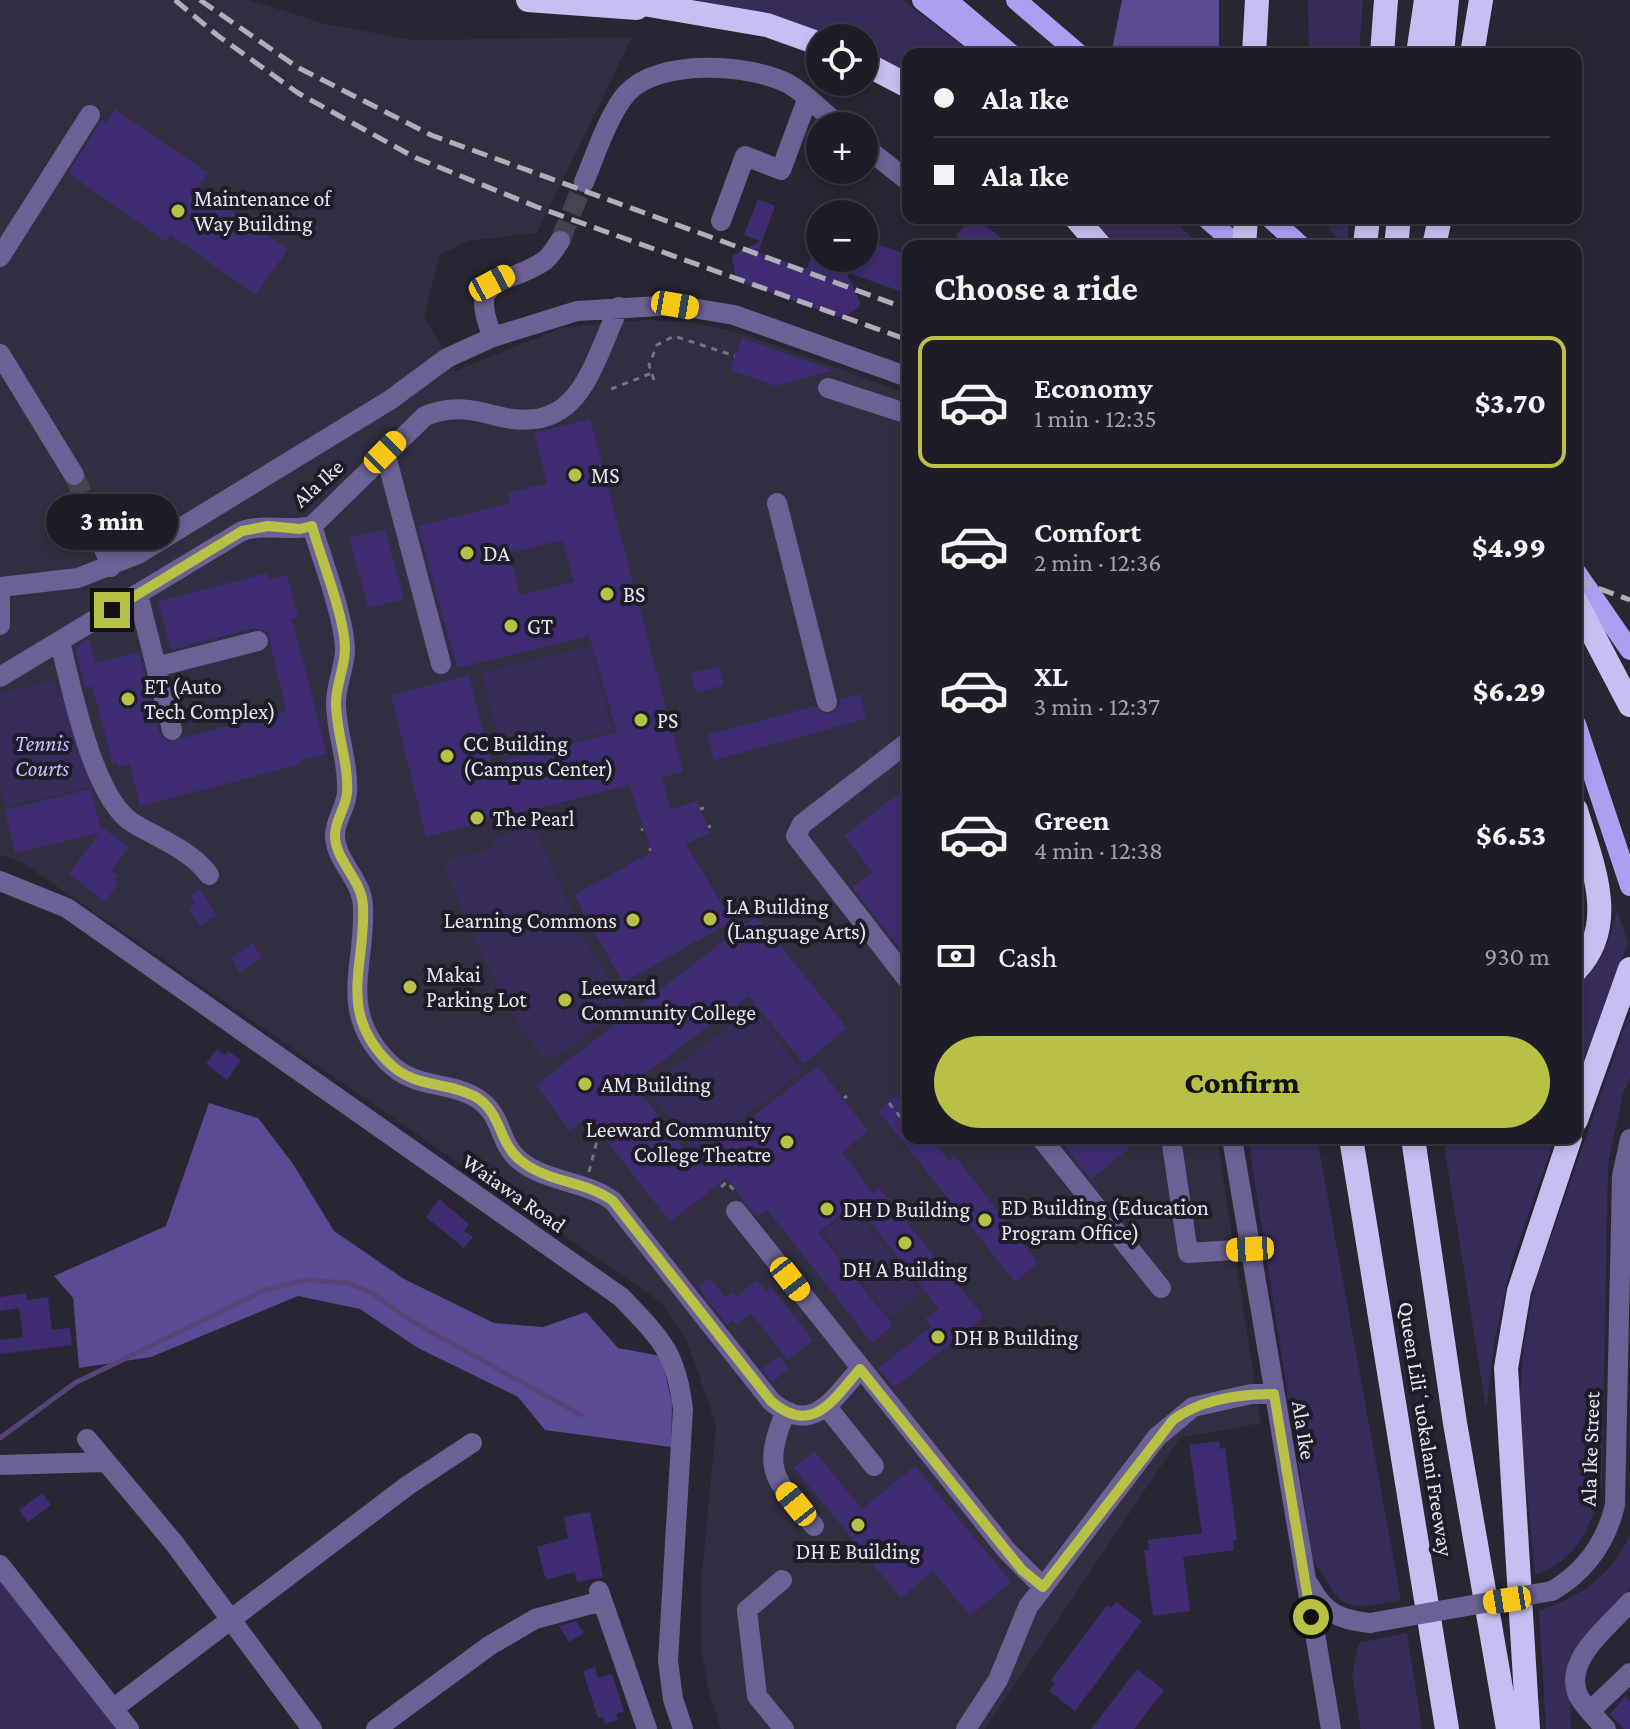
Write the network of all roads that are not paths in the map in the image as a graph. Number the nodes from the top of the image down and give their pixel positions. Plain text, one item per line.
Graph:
1 (528, 0) edge
2 (620, 0) edge
3 (922, 0) edge
4 (947, 0) edge
5 (1016, 0) edge
6 (1242, 0) edge
7 (1257, 0) edge
8 (1386, 0) edge
9 (1426, 0) edge
10 (1447, 0) edge
11 (1481, 0) edge
12 (701, 13) junction
13 (806, 39) edge
14 (983, 48) edge
15 (1004, 48) edge
16 (1072, 48) edge
17 (1241, 48) edge
18 (1254, 48) edge
19 (1382, 48) edge
20 (1419, 48) edge
21 (1443, 48) edge
22 (1473, 48) edge
23 (878, 70) edge
24 (902, 83) edge
25 (807, 100) junction
26 (822, 112) edge
27 (90, 115) dead end
28 (878, 157) edge
29 (902, 176) edge
30 (584, 182) tunnel mouth
31 (721, 221) dead end
32 (1081, 224) edge
33 (1213, 224) edge
34 (1277, 224) edge
35 (1095, 240) edge
36 (1233, 240) edge
37 (1294, 240) edge
38 (560, 241) tunnel mouth
39 (0, 257) edge
40 (619, 307) junction
41 (493, 337) junction
42 (0, 354) edge
43 (902, 375) edge
44 (828, 388) dead end
45 (902, 412) edge
46 (385, 452) junction
47 (74, 475) tunnel mouth
48 (777, 503) dead end
49 (90, 512) tunnel mouth
50 (312, 526) junction
51 (111, 567) junction
52 (1582, 581) edge
53 (0, 589) edge
54 (138, 595) junction
55 (1582, 613) edge
56 (0, 625) edge
57 (258, 641) dead end
58 (60, 642) junction
59 (1630, 650) edge
60 (441, 664) dead end
61 (156, 667) junction
62 (0, 677) edge
63 (827, 702) dead end
64 (1630, 705) edge
65 (172, 730) dead end
66 (1582, 742) edge
67 (902, 747) edge
68 (1582, 831) edge
69 (209, 875) dead end
70 (0, 881) edge
71 (1630, 886) edge
72 (1582, 962) edge
73 (1630, 969) edge
74 (902, 972) edge
75 (1582, 1102) edge
76 (1630, 1139) edge
77 (1046, 1144) edge
78 (1172, 1144) edge
79 (1233, 1144) edge
80 (1339, 1144) edge
81 (1352, 1144) edge
82 (1414, 1144) edge
83 (1568, 1144) edge
84 (1626, 1169) edge
85 (736, 1211) dead end
86 (1250, 1249) junction
87 (1161, 1288) dead end
88 (860, 1369) junction
89 (1274, 1394) junction
90 (1623, 1406) edge
91 (827, 1407) junction
92 (1397, 1407) junction
93 (785, 1413) junction
94 (87, 1439) dead end
95 (472, 1443) dead end
96 (106, 1462) junction
97 (0, 1465) edge
98 (874, 1466) dead end
99 (814, 1526) dead end
100 (0, 1565) edge
101 (1303, 1572) junction
102 (782, 1580) dead end
103 (1043, 1587) junction
104 (1630, 1602) edge
105 (232, 1619) junction
106 (1370, 1623) junction
107 (1313, 1630) junction
108 (1630, 1673) edge
109 (114, 1708) junction
110 (1590, 1711) junction
111 (129, 1729) edge
112 (312, 1729) edge
113 (376, 1729) edge
114 (647, 1729) edge
115 (683, 1729) edge
116 (784, 1729) edge
117 (966, 1729) edge
118 (1331, 1729) edge
119 (1447, 1729) edge
120 (1508, 1729) edge
121 (1528, 1729) edge
122 (1606, 1729) edge

1 - 12 highway
2 - 12 highway
3 - 14 main road
4 - 15 main road
5 - 16 main road
6 - 17 highway
7 - 18 highway
8 - 19 highway
9 - 20 highway
10 - 21 highway
11 - 22 highway
12 - 13 highway
23 - 24 highway
25 - 26 street
25 - 30 street
25 - 31 street
27 - 39 street
28 - 29 street
32 - 35 highway
33 - 36 main road
34 - 37 main road
38 - 41 street
40 - 41 street, Ala Ike
40 - 43 street, Ala Ike
40 - 46 street, Ala Ike
41 - 51 street, Ala Ike
42 - 47 street
44 - 45 street
46 - 50 street, Ala Ike
46 - 60 street
48 - 63 street
49 - 51 street
50 - 54 street, Ala Ike
50 - 93 street
51 - 53 street, Ala Ike
52 - 59 main road
53 - 56 street
54 - 58 street, Ala Ike
54 - 61 street
55 - 64 highway
57 - 61 street
58 - 62 street, Ala Ike
58 - 69 street
61 - 65 street
66 - 71 main road
67 - 74 street
68 - 72 highway
70 - 115 street, Waiawa Road
73 - 75 highway
76 - 84 street, Ala Ike Street
77 - 87 street
78 - 86 street
79 - 86 street, Ala Ike
80 - 92 highway
81 - 92 highway, Queen Liliʻuokalani Freeway
82 - 120 highway, Queen Liliʻuokalani Freeway
83 - 121 highway
84 - 90 street, Ala Ike Street
85 - 88 street
86 - 89 street, Ala Ike
88 - 91 street
88 - 103 street
89 - 101 street, Ala Ike
89 - 103 street
90 - 106 street, Ala Ike Street, bridge
91 - 93 street
91 - 98 street
92 - 119 highway, Queen Liliʻuokalani Freeway
93 - 99 street
94 - 96 street
95 - 105 street
96 - 97 street
96 - 105 street
100 - 109 street
101 - 106 street
101 - 107 street, Ala Ike
102 - 116 street
103 - 117 street
104 - 110 street
105 - 109 street
105 - 112 street
106 - 107 street, Ala Ike Street
107 - 118 street, Ala Ike
108 - 110 street
109 - 111 street
110 - 122 street
113 - 114 street

